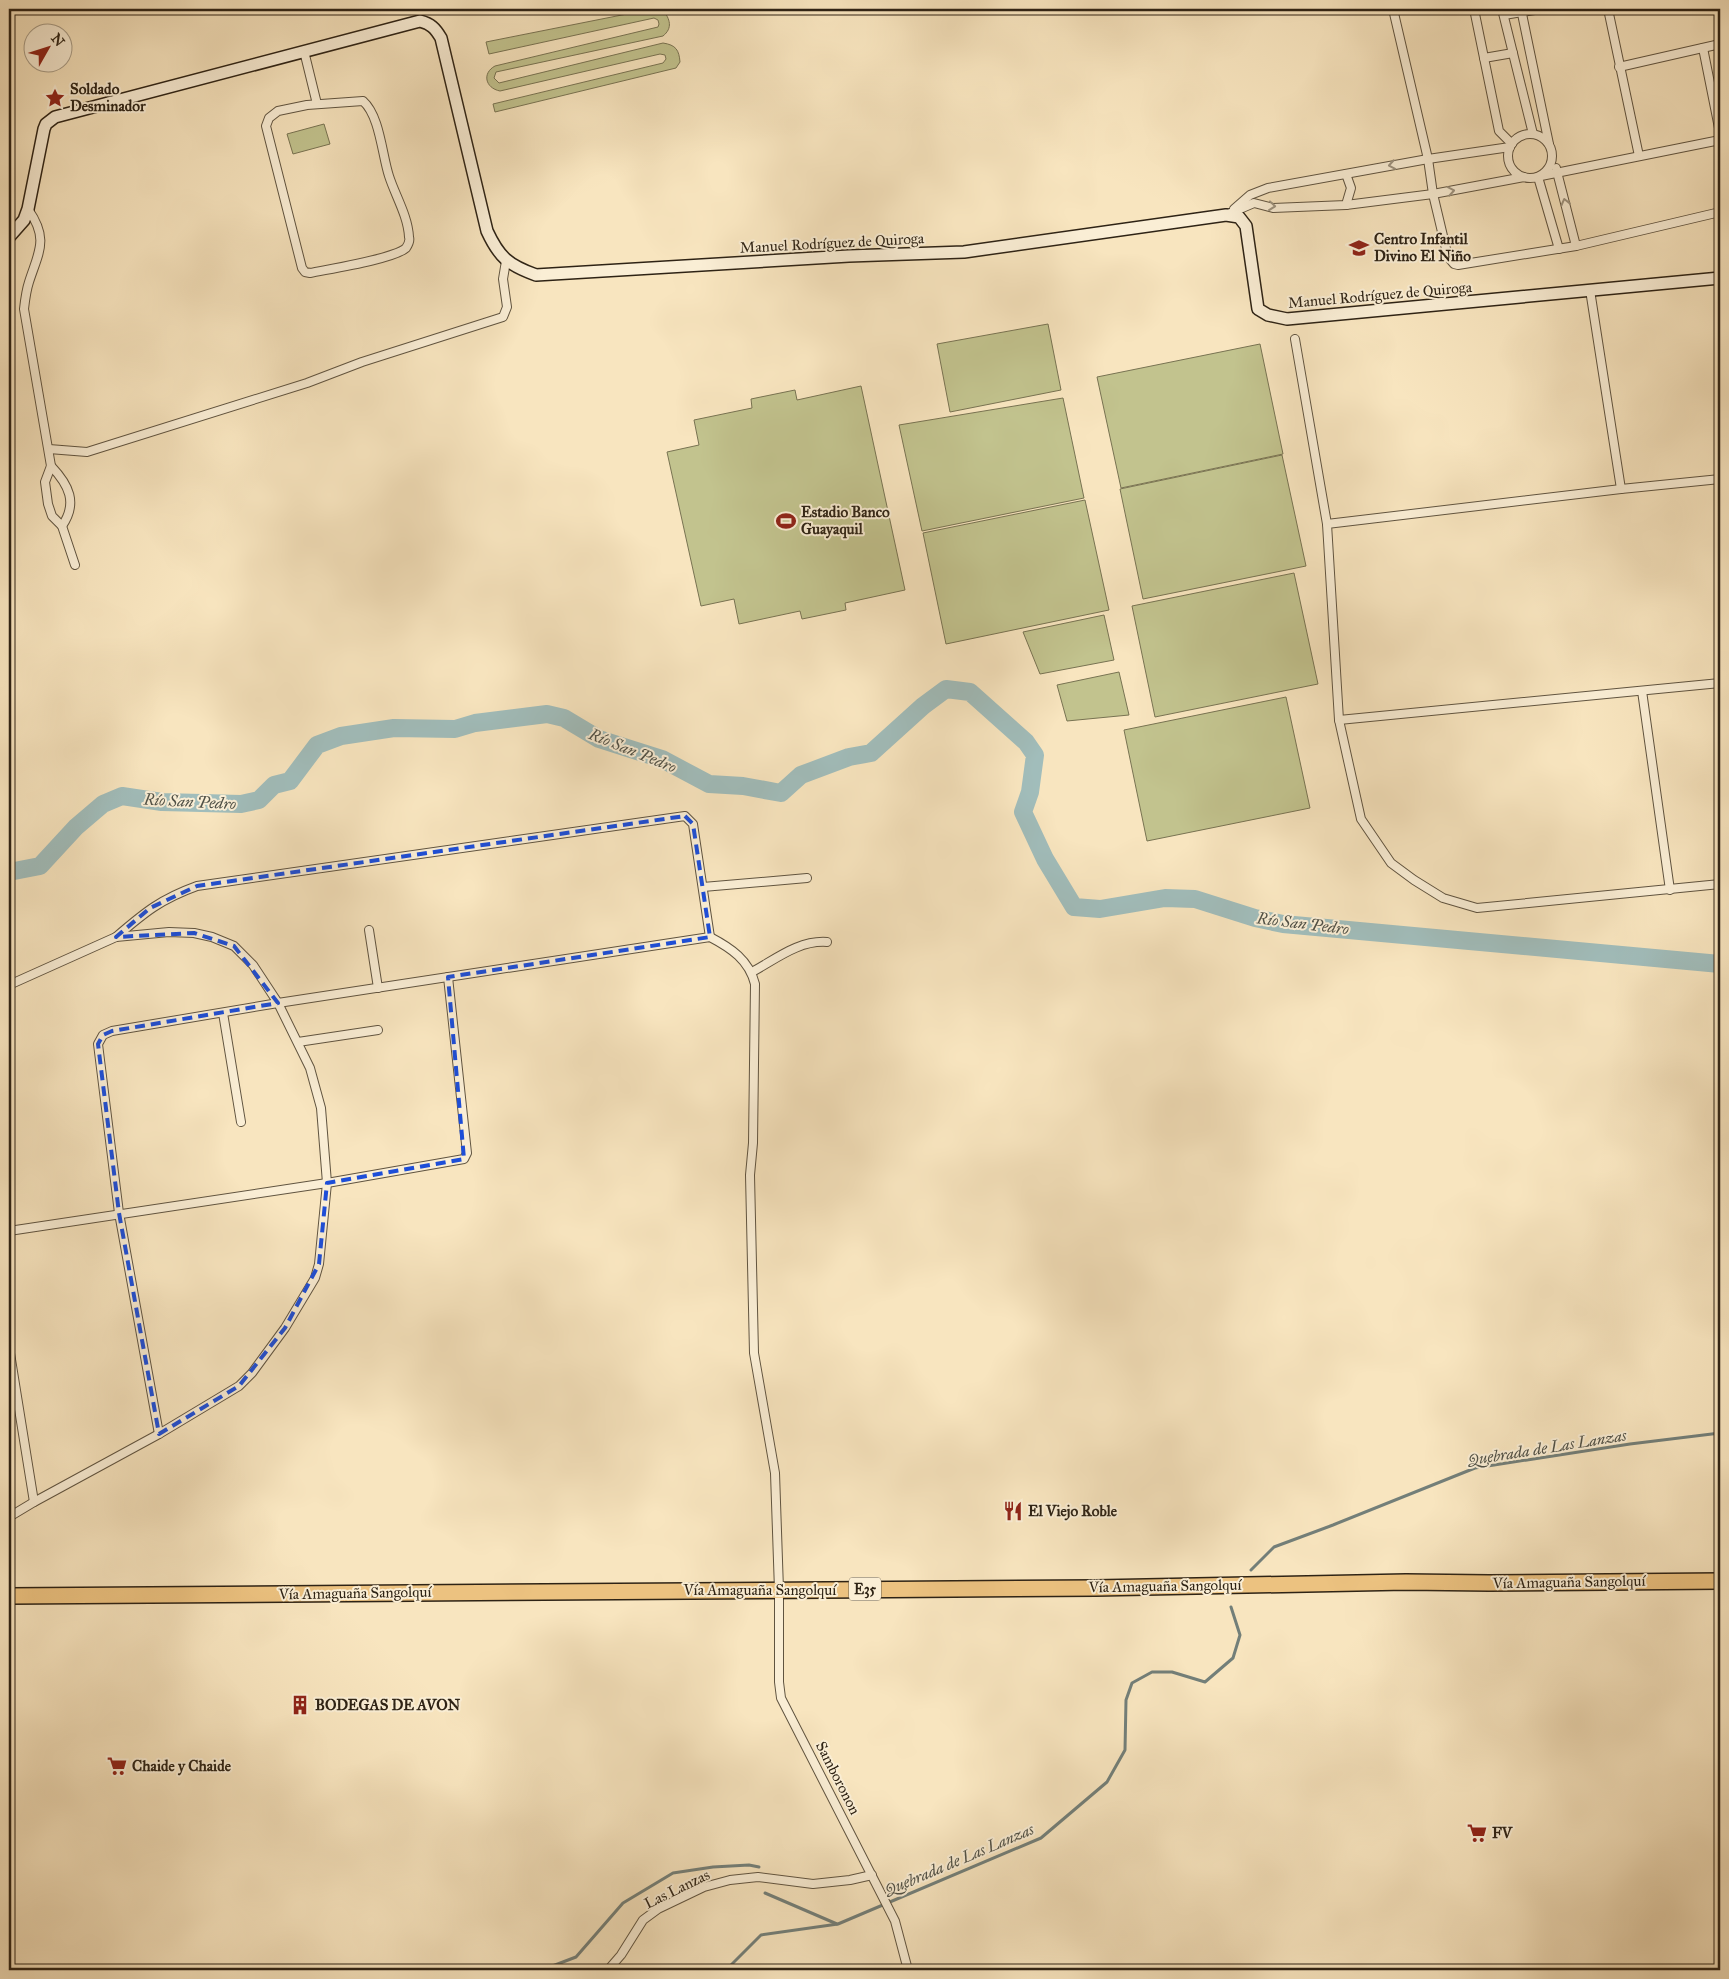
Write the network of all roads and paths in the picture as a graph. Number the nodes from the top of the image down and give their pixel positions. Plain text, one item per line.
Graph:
1 (1393, 9) edge
2 (1474, 9) edge
3 (1541, 9) edge
4 (1608, 9) edge
5 (1522, 11) edge
6 (1503, 12) edge
7 (1720, 44) edge
8 (1703, 48) junction
9 (304, 51) junction
10 (1513, 53) junction
11 (1484, 58) junction
12 (1619, 66) junction
13 (317, 104) junction
14 (1720, 133) edge
15 (1533, 134) junction
16 (1720, 140) edge
17 (1549, 144) junction
18 (1511, 146) junction
19 (1639, 156) junction
20 (1428, 159) junction
21 (1552, 159) junction
22 (1558, 172) junction
23 (1346, 174) junction
24 (1540, 176) junction
25 (1524, 177) junction
26 (1433, 194) junction
27 (1346, 205) junction
28 (28, 209) junction
29 (1720, 212) edge
30 (1226, 215) junction
31 (9, 237) edge
32 (1576, 246) junction
33 (1559, 249) junction
34 (506, 261) junction
35 (1720, 278) edge
36 (1590, 290) junction
37 (1295, 338) dead end
38 (48, 450) junction
39 (51, 466) junction
40 (1720, 479) edge
41 (1621, 489) junction
42 (1327, 524) junction
43 (62, 526) junction
44 (75, 565) dead end
45 (1720, 683) edge
46 (1642, 691) junction
47 (1339, 720) junction
48 (807, 878) dead end
49 (1720, 884) edge
50 (703, 887) junction
51 (1670, 890) junction
52 (369, 930) dead end
53 (116, 937) junction
54 (710, 937) junction
55 (827, 942) dead end
56 (752, 972) junction
57 (448, 977) junction
58 (9, 985) edge
59 (378, 988) junction
60 (278, 1003) junction
61 (223, 1013) junction
62 (378, 1030) dead end
63 (298, 1042) junction
64 (241, 1122) dead end
65 (327, 1182) junction
66 (119, 1213) junction
67 (9, 1231) edge
68 (9, 1347) edge
69 (159, 1434) junction
70 (34, 1502) junction
71 (9, 1517) edge
72 (1720, 1581) edge
73 (779, 1590) junction
74 (9, 1596) edge
75 (872, 1875) junction
76 (608, 1970) edge
77 (908, 1970) edge

1 - 20 street
2 - 11 street
3 - 5 street
4 - 12 street
5 - 6 street
5 - 17 street
6 - 10 street
7 - 8 street
8 - 12 street
8 - 14 street
9 - 13 street
9 - 28 street, Manuel Rodríguez de Quiroga
9 - 34 street, Manuel Rodríguez de Quiroga
10 - 11 street
10 - 15 street
11 - 18 street
12 - 19 street
13 - 13 street
15 - 17 street
15 - 18 street
16 - 19 street
17 - 21 street
18 - 20 street
18 - 25 street
19 - 22 street
20 -> 23 street
20 - 26 street
21 - 22 street
21 - 24 street
22 - 24 street
32 -> 22 street
23 - 27 street
23 - 30 street
24 - 25 street
24 - 33 street
26 -> 25 street
26 - 27 street
26 - 33 street
30 -> 27 street
28 - 31 street
28 - 38 street
29 - 32 street
30 - 34 street, Manuel Rodríguez de Quiroga
30 - 36 street, Manuel Rodríguez de Quiroga
32 - 33 street
34 - 38 street
35 - 36 street, Manuel Rodríguez de Quiroga
36 - 41 street
37 - 42 street
38 - 39 street
39 - 43 street
39 - 43 street
40 - 41 street
41 - 42 street
42 - 47 street
43 - 44 street
45 - 46 street
46 - 47 street
46 - 51 street
47 - 51 street
48 - 50 street
49 - 51 street
50 - 53 street
50 - 54 street
52 - 59 street
53 - 58 street
53 - 60 street
54 - 56 street
54 - 57 street
55 - 56 street
56 - 73 street, Samboronon
57 - 59 street
57 - 65 street
59 - 60 street
60 - 61 street
60 - 63 street
61 - 64 street
61 - 66 street
62 - 63 street
63 - 65 street
65 - 66 street
65 - 69 street
66 - 67 street
66 - 69 street
68 - 70 street
69 - 70 street
70 - 71 street
72 - 73 highway, Vía Amaguaña Sangolquí / E35
73 - 74 highway, Vía Amaguaña Sangolquí / E35
73 - 75 street, Samboronon
75 - 76 street, Las Lanzas
75 - 77 street, Samboronon

